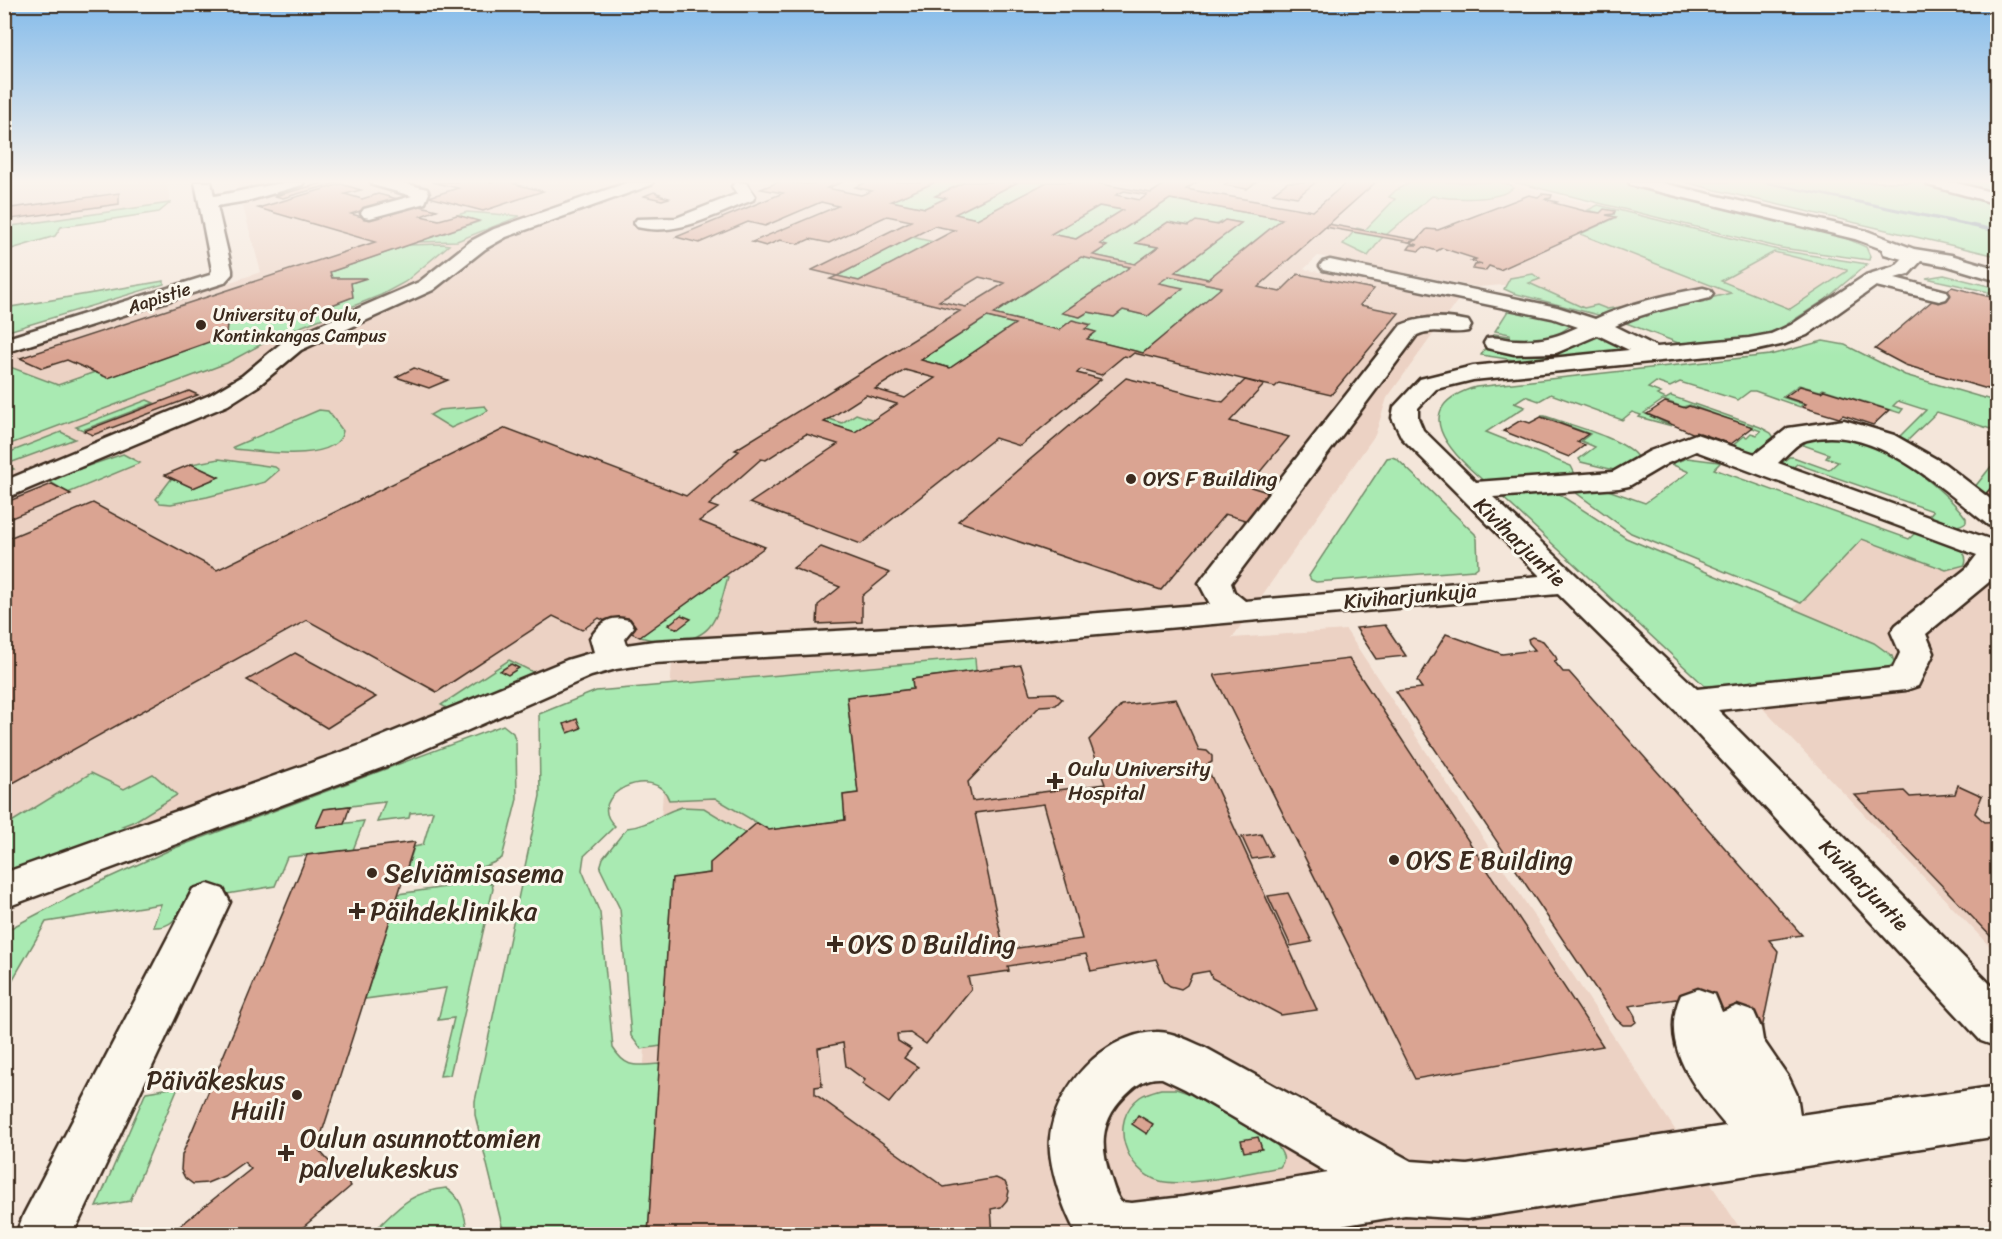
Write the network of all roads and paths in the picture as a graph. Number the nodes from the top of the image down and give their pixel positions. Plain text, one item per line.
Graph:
1 (216, 240) edge
2 (488, 240) edge
3 (1859, 240) edge
4 (1872, 240) edge
5 (1880, 253) junction
6 (1910, 256) junction
7 (1330, 266) dead end
8 (1998, 275) edge
9 (1873, 279) junction
10 (1703, 294) dead end
11 (1939, 295) dead end
12 (1480, 296) junction
13 (1597, 326) junction
14 (1495, 343) dead end
15 (4, 346) edge
16 (1459, 351) junction
17 (1654, 355) junction
18 (1362, 405) junction
19 (1406, 412) junction
20 (138, 435) junction
21 (1759, 465) junction
22 (4, 479) edge
23 (4, 491) edge
24 (1468, 491) junction
25 (1997, 542) edge
26 (1564, 584) junction
27 (1247, 611) junction
28 (1690, 703) junction
29 (4, 891) edge
30 (208, 902) dead end
31 (1717, 1019) dead end
32 (1998, 1025) edge
33 (1998, 1111) edge
34 (1778, 1143) junction
35 (1404, 1188) junction
36 (44, 1234) edge

1 - 15 street, Aapistie
2 - 20 street
3 - 5 street
4 - 6 street
5 - 6 street
5 - 9 street
6 - 8 street
6 - 9 street
7 - 12 street
9 - 11 street
9 - 17 street
10 - 13 street
12 - 13 street
12 - 16 street
13 - 14 street
13 - 17 street
16 - 17 street
16 - 18 street
16 - 19 street
18 - 19 street
18 - 27 street
19 - 24 street, Kiviharjuntie
20 - 22 street
20 - 23 street
21 - 24 street
21 - 25 street
21 - 25 street
24 - 26 street, Kiviharjuntie
25 - 28 street
26 - 27 street, Kiviharjunkuja
26 - 28 street, Kiviharjuntie
27 - 29 street, Kiviharjunkuja
28 - 32 street, Kiviharjuntie
30 - 36 street
31 - 34 street
33 - 34 street
34 - 35 street
35 - 35 street

